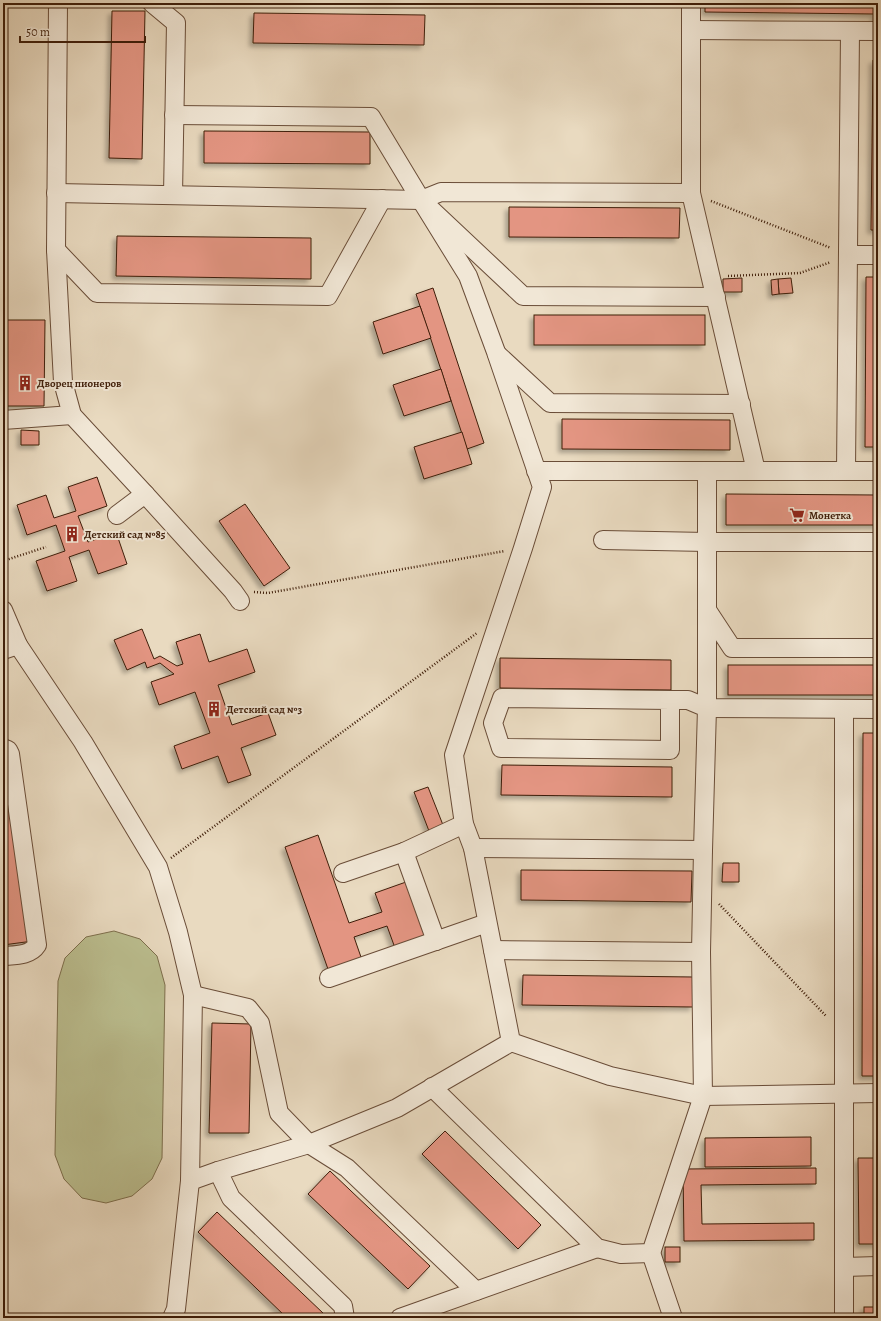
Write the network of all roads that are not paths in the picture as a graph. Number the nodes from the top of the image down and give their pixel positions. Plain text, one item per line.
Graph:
1 (58, 3) edge
2 (152, 3) edge
3 (691, 3) edge
4 (691, 30) junction
5 (850, 31) junction
6 (878, 31) edge
7 (174, 115) junction
8 (56, 193) junction
9 (691, 193) junction
10 (172, 195) junction
11 (382, 200) junction
12 (421, 200) junction
13 (56, 250) junction
14 (848, 255) junction
15 (878, 255) edge
16 (716, 297) junction
17 (496, 352) junction
18 (741, 404) junction
19 (72, 415) junction
20 (3, 420) edge
21 (536, 471) junction
22 (707, 471) junction
23 (756, 471) junction
24 (846, 471) junction
25 (878, 471) edge
26 (145, 494) junction
27 (117, 515) dead end
28 (603, 540) dead end
29 (707, 542) junction
30 (878, 542) edge
31 (236, 596) road end
32 (3, 610) edge
33 (707, 610) junction
34 (11, 647) edge
35 (878, 648) edge
36 (670, 700) junction
37 (707, 708) junction
38 (844, 709) junction
39 (878, 709) edge
40 (465, 723) junction
41 (493, 723) junction
42 (3, 748) edge
43 (464, 824) junction
44 (473, 848) junction
45 (703, 850) junction
46 (404, 852) junction
47 (343, 873) dead end
48 (487, 922) junction
49 (436, 941) junction
50 (493, 950) junction
51 (702, 952) junction
52 (3, 956) edge
53 (329, 978) dead end
54 (193, 995) junction
55 (511, 1042) junction
56 (432, 1087) junction
57 (878, 1093) edge
58 (843, 1094) junction
59 (703, 1096) junction
60 (309, 1144) junction
61 (218, 1171) junction
62 (190, 1181) junction
63 (597, 1248) junction
64 (651, 1253) junction
65 (844, 1266) junction
66 (878, 1266) edge
67 (476, 1291) junction
68 (172, 1318) edge
69 (345, 1318) edge
70 (400, 1318) edge
71 (673, 1318) edge
72 (844, 1318) edge

1 - 8 street
2 - 7 street
3 - 4 street
4 - 5 street
4 - 9 street
5 - 6 street
5 - 14 street
7 - 10 street
7 - 12 street
8 - 10 street
8 - 13 street
9 - 12 street
9 - 16 street
10 - 11 street
11 - 12 street
11 - 13 street
12 - 16 street
12 - 17 street
13 - 19 street
14 - 15 street
14 - 24 street
16 - 18 street
17 - 18 street
17 - 21 street
18 - 23 street
19 - 20 street
19 - 26 street
21 - 22 street
21 - 40 street
22 - 23 street
22 - 29 street
23 - 24 street
24 - 25 street
26 - 27 street
26 - 31 street
28 - 29 street
29 - 30 street
29 - 33 street
32 - 34 street
33 - 35 street
33 - 37 street
34 - 54 street
36 - 37 street
36 - 41 street
36 - 41 street
37 - 38 street
37 - 45 street
38 - 39 street
38 - 58 street
40 - 41 street
40 - 43 street
42 - 52 street
43 - 44 street
43 - 46 street
44 - 45 street
44 - 48 street
45 - 51 street
46 - 47 street
46 - 49 street
48 - 49 street
48 - 50 street
49 - 53 street
50 - 51 street
50 - 55 street
51 - 59 street
54 - 60 street
54 - 62 street
55 - 56 street
55 - 59 street
56 - 60 street
56 - 63 street
57 - 58 street
58 - 59 street
58 - 65 street
59 - 64 street
60 - 61 street
60 - 67 street
61 - 62 street
61 - 69 street
62 - 68 street
63 - 64 street
63 - 67 street
64 - 71 street
65 - 66 street
65 - 72 street
67 - 70 street

